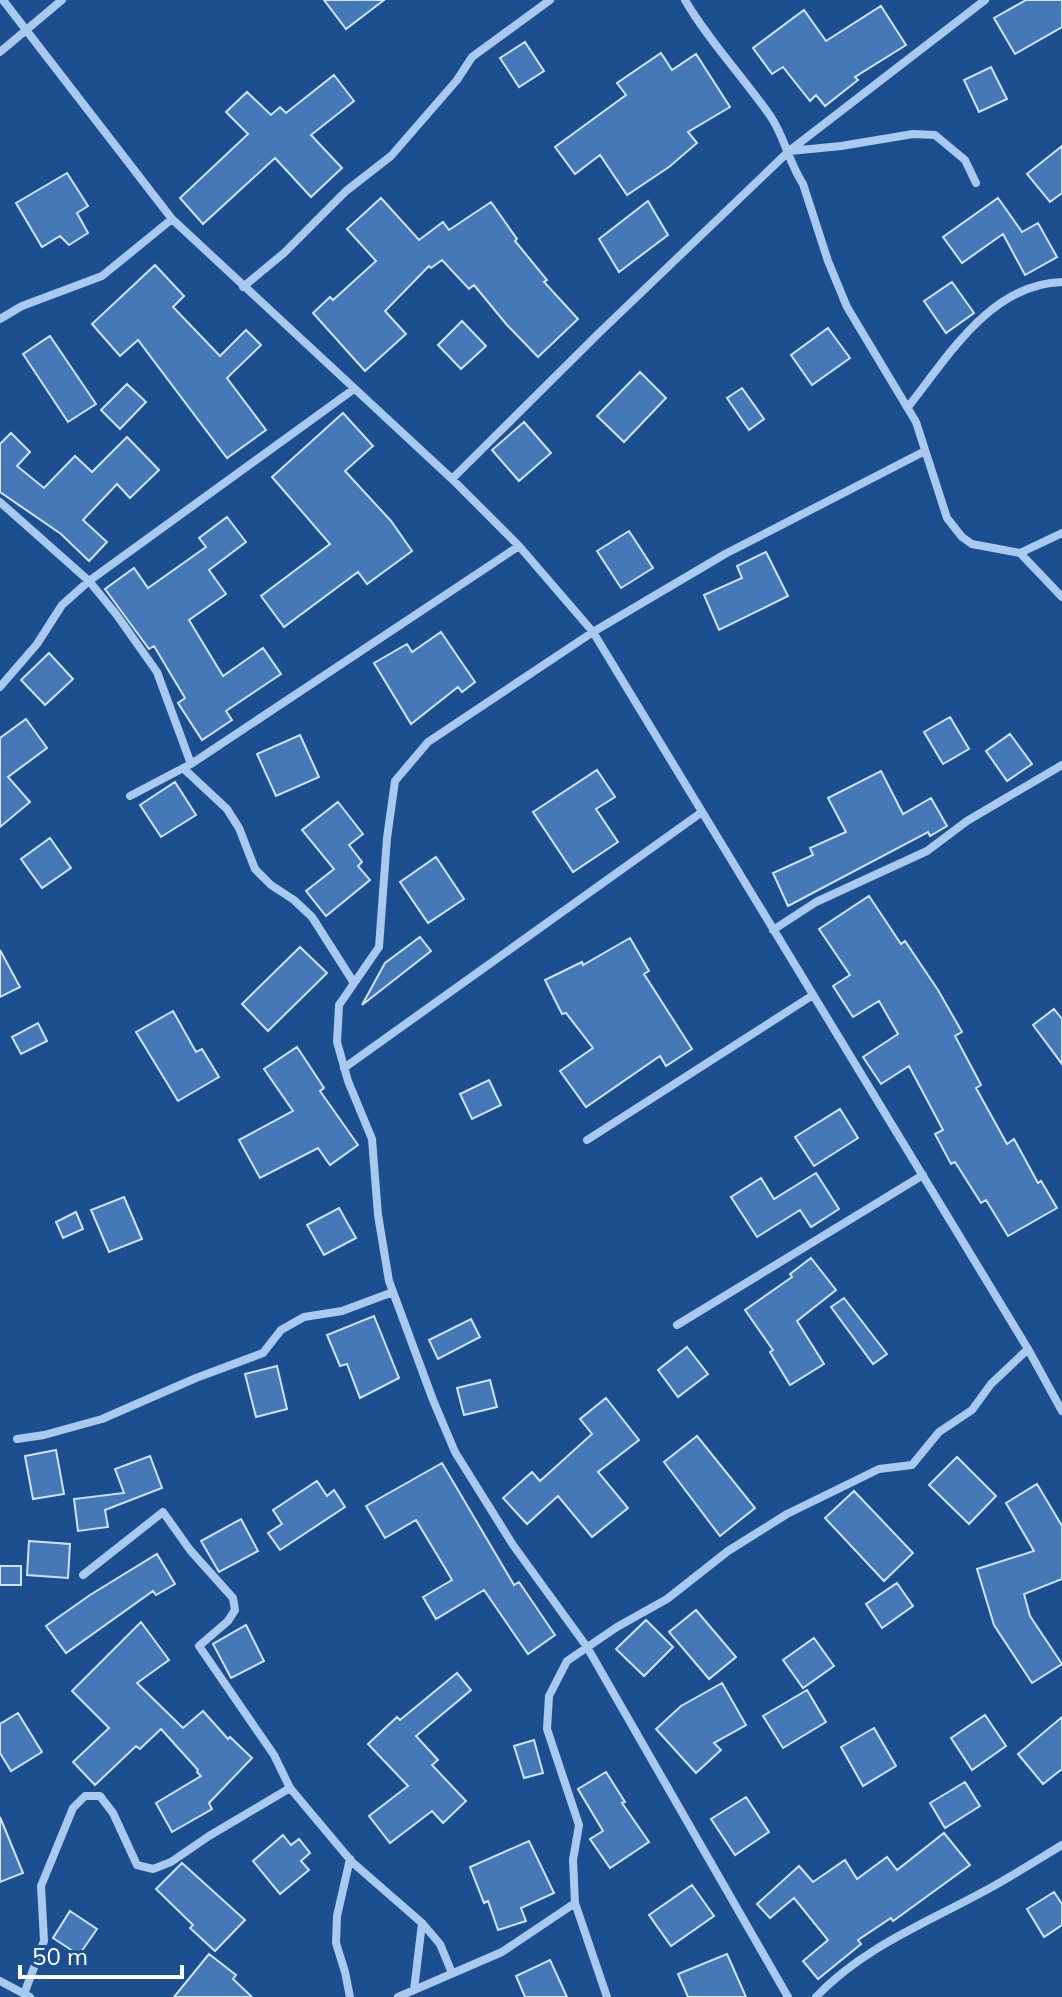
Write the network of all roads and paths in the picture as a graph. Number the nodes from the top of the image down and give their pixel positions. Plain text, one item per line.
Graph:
1 (3, 0) edge
2 (62, 0) edge
3 (550, 0) edge
4 (685, 0) edge
5 (985, 0) edge
6 (28, 30) junction
7 (0, 52) edge
8 (789, 151) junction
9 (976, 183) dead end
10 (172, 219) junction
11 (1062, 282) edge
12 (243, 287) junction
13 (0, 319) edge
14 (354, 389) junction
15 (908, 407) junction
16 (925, 451) junction
17 (452, 479) junction
18 (0, 502) edge
19 (1062, 533) edge
20 (519, 546) junction
21 (1020, 553) junction
22 (89, 581) junction
23 (1062, 597) edge
24 (593, 632) junction
25 (0, 687) edge
26 (1062, 765) edge
27 (187, 766) junction
28 (130, 796) dead end
29 (702, 812) junction
30 (773, 930) junction
31 (354, 983) junction
32 (813, 995) junction
33 (344, 1068) junction
34 (587, 1140) dead end
35 (923, 1175) junction
36 (393, 1292) junction
37 (677, 1325) dead end
38 (1028, 1349) junction
39 (1062, 1411) edge
40 (17, 1439) dead end
41 (83, 1575) dead end
42 (587, 1647) junction
43 (290, 1788) junction
44 (1062, 1845) edge
45 (350, 1859) junction
46 (575, 1903) junction
47 (422, 1923) junction
48 (452, 1973) junction
49 (0, 1981) edge
50 (414, 1990) junction
51 (27, 1995) edge
52 (350, 1997) edge
53 (398, 1997) edge
54 (607, 1997) edge
55 (788, 1997) edge
56 (816, 1997) edge

1 - 6 street
2 - 6 street
3 - 12 street
4 - 8 street
5 - 8 street
6 - 7 street
6 - 10 street
8 - 9 street
8 - 15 street
8 - 17 street
10 - 12 street
10 - 13 street
11 - 15 street
12 - 14 street
14 - 17 street
14 - 22 street
15 - 16 street
16 - 21 street
16 - 24 street
17 - 20 street
18 - 22 street
19 - 21 street
20 - 24 street
20 - 27 street
21 - 23 street
22 - 25 street
22 - 27 street
24 - 29 street
24 - 31 street
26 - 30 street
27 - 28 street
27 - 31 street
29 - 30 street
29 - 33 street
30 - 32 street
31 - 33 street
32 - 34 street
32 - 35 street
33 - 36 street
35 - 37 street
35 - 38 street
36 - 40 street
36 - 42 street
38 - 39 street
38 - 42 street
41 - 43 street
42 - 46 street
42 - 55 street
43 - 45 street
43 - 51 street
44 - 56 street
45 - 47 street
45 - 52 street
46 - 48 street
46 - 54 street
47 - 48 street
47 - 50 street
48 - 50 street
49 - 51 street
50 - 53 street

